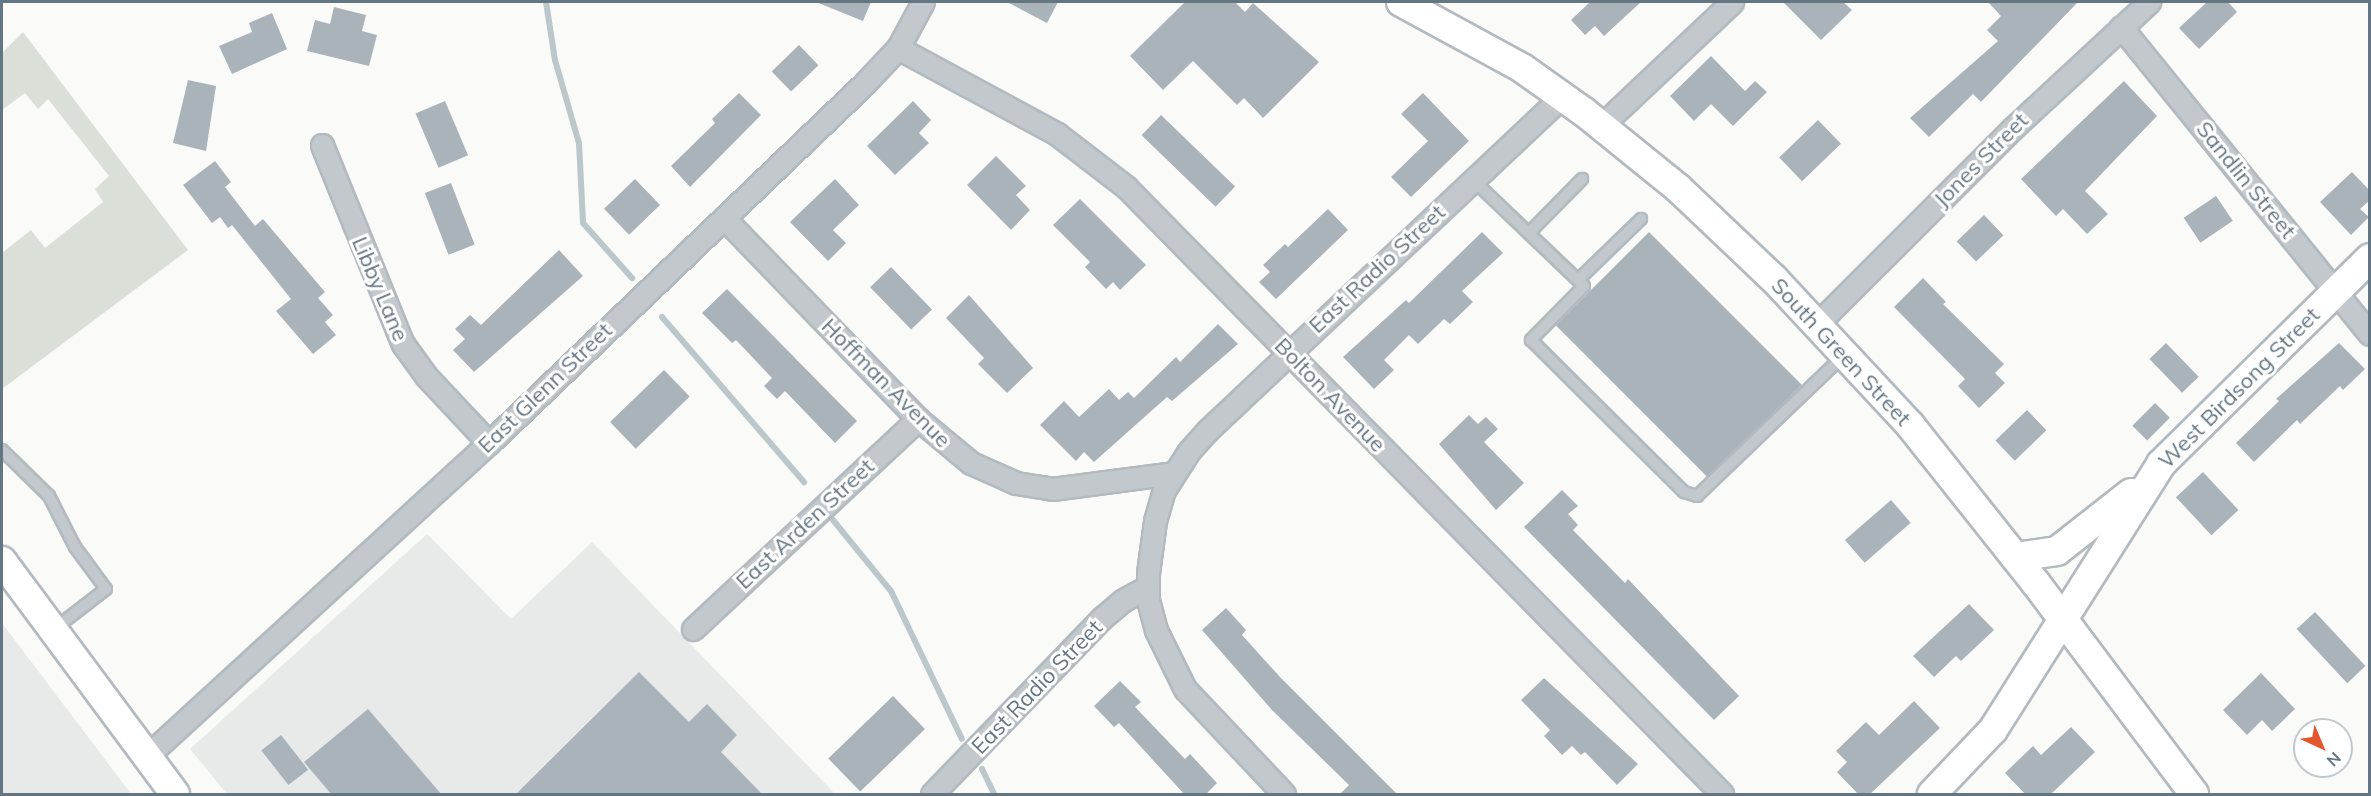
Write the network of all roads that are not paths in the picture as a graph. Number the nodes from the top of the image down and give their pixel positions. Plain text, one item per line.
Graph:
1 (923, 2) edge
2 (1401, 2) edge
3 (1732, 2) edge
4 (2149, 2) edge
5 (2121, 27) junction
6 (898, 48) junction
7 (1562, 96) junction
8 (1602, 125) junction
9 (322, 145) dead end
10 (1582, 179) dead end
11 (1473, 180) junction
12 (724, 218) junction
13 (1641, 219) dead end
14 (1529, 233) junction
15 (2370, 258) edge
16 (1578, 280) junction
17 (2337, 291) junction
18 (1818, 323) junction
19 (2370, 334) edge
20 (1288, 352) junction
21 (1845, 354) junction
22 (918, 419) junction
23 (489, 443) junction
24 (2, 450) edge
25 (1173, 473) junction
26 (2154, 474) junction
27 (2015, 557) junction
28 (2, 561) edge
29 (1147, 588) junction
30 (2062, 618) junction
31 (693, 629) dead end
32 (53, 630) junction
33 (146, 757) junction
34 (175, 795) edge
35 (932, 795) edge
36 (1284, 795) edge
37 (1722, 795) edge
38 (1932, 795) edge
39 (2194, 795) edge

1 - 6 street, East Glenn Street
2 - 7 street, South Green Street
3 - 8 street
4 - 5 street, Jones Street
5 - 17 street, Sandlin Street
5 - 18 street, Jones Street
6 - 12 street, East Glenn Street
6 - 20 street, Bolton Avenue
7 - 8 street, South Green Street
7 - 11 street, East Radio Street
8 - 18 street, South Green Street
9 - 23 street, Libby Lane
10 - 14 lane
11 - 14 lane
11 - 20 street, East Radio Street
12 - 22 street, Hoffman Avenue
12 - 23 street, East Glenn Street
13 - 16 lane
14 - 16 lane
15 - 17 street, West Birdsong Street
16 - 21 lane
17 - 19 street, Sandlin Street
17 - 26 street, West Birdsong Street
18 - 21 street, South Green Street
20 - 25 street, East Radio Street
20 - 37 street, Bolton Avenue
21 - 27 street, South Green Street
22 - 25 street, Hoffman Avenue
22 - 31 street, East Arden Street
23 - 33 street, East Glenn Street
24 - 32 lane
25 - 29 street
26 - 27 street
26 - 30 street, West Birdsong Street
27 - 30 street, South Green Street
28 - 32 street
29 - 35 street, East Radio Street
29 - 36 street
30 - 38 street, West Birdsong Street
30 - 39 street, South Green Street
32 - 33 street
33 - 34 street

